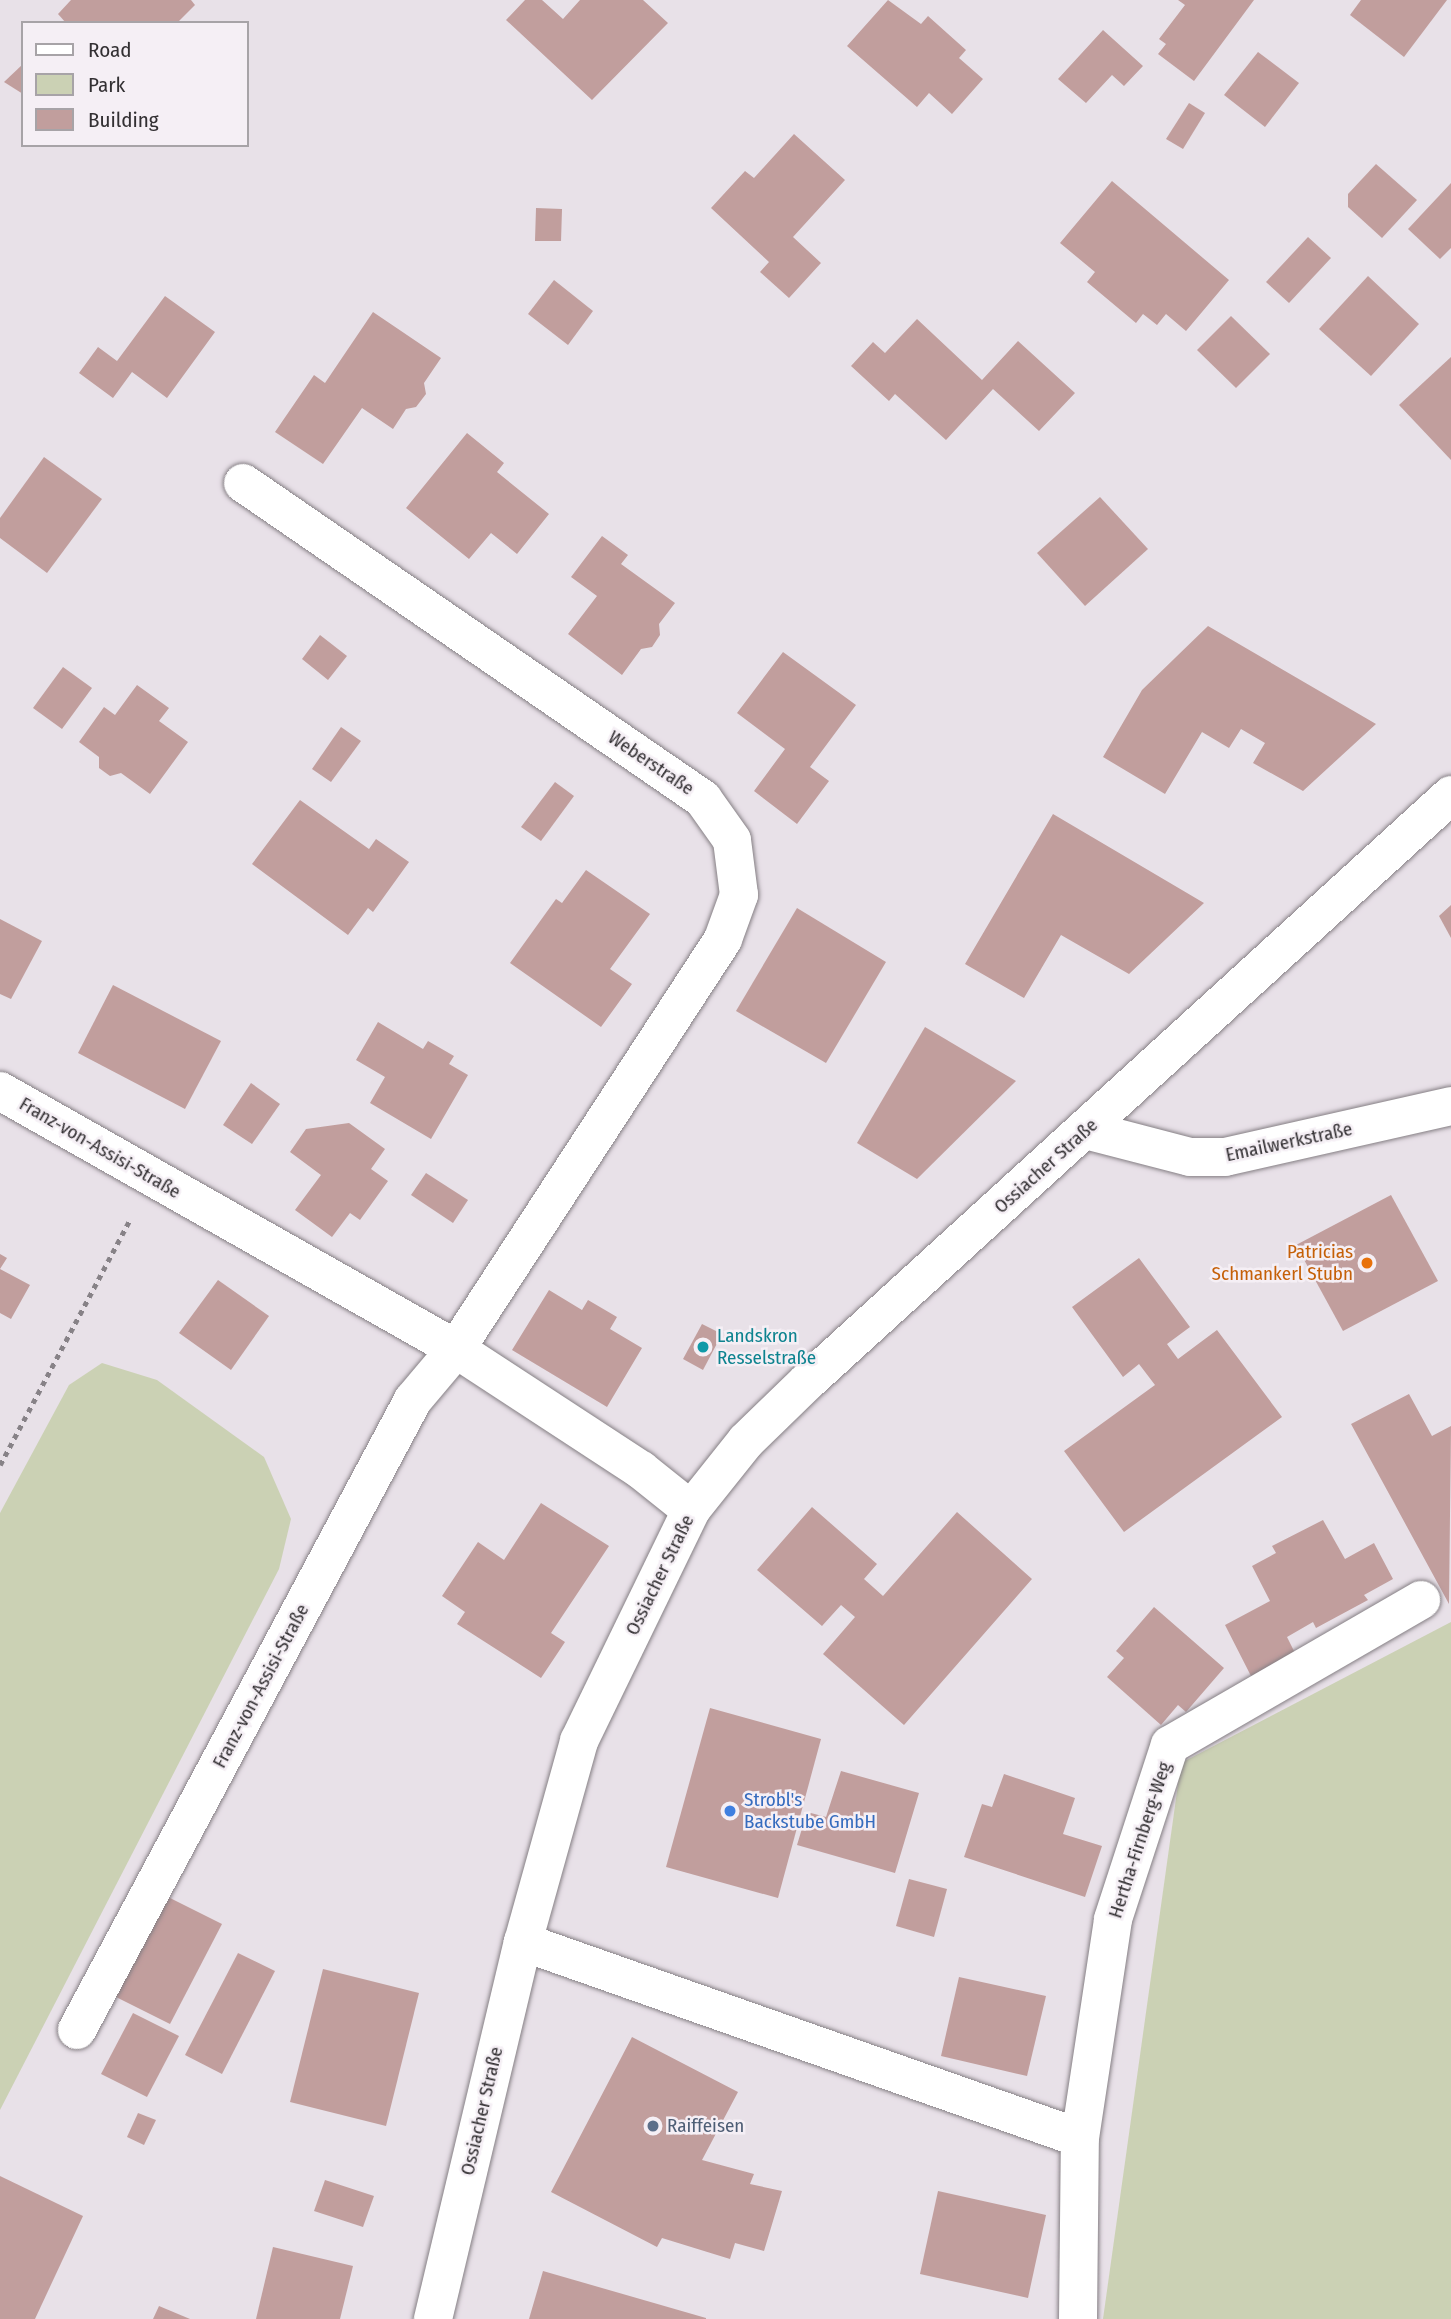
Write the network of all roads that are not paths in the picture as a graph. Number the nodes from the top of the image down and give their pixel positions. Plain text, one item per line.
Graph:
1 (243, 484) dead end
2 (1451, 795) edge
3 (0, 1091) edge
4 (1451, 1107) edge
5 (1086, 1130) junction
6 (456, 1349) junction
7 (691, 1510) junction
8 (1421, 1600) dead end
9 (523, 1942) junction
10 (77, 2030) dead end
11 (1080, 2138) junction
12 (433, 2319) edge
13 (1078, 2319) edge

1 - 6 street, Weberstraße
2 - 5 street, Ossiacher Straße
3 - 6 street, Franz-von-Assisi-Straße
4 - 5 street, Emailwerkstraße
5 - 7 street, Ossiacher Straße
6 - 7 street, Franz-von-Assisi-Straße
6 - 10 street, Franz-von-Assisi-Straße
7 - 9 street, Ossiacher Straße
8 - 11 street, Hertha-Firnberg-Weg
9 - 11 street
9 - 12 street, Ossiacher Straße
11 - 13 street, Hertha-Firnberg-Weg

